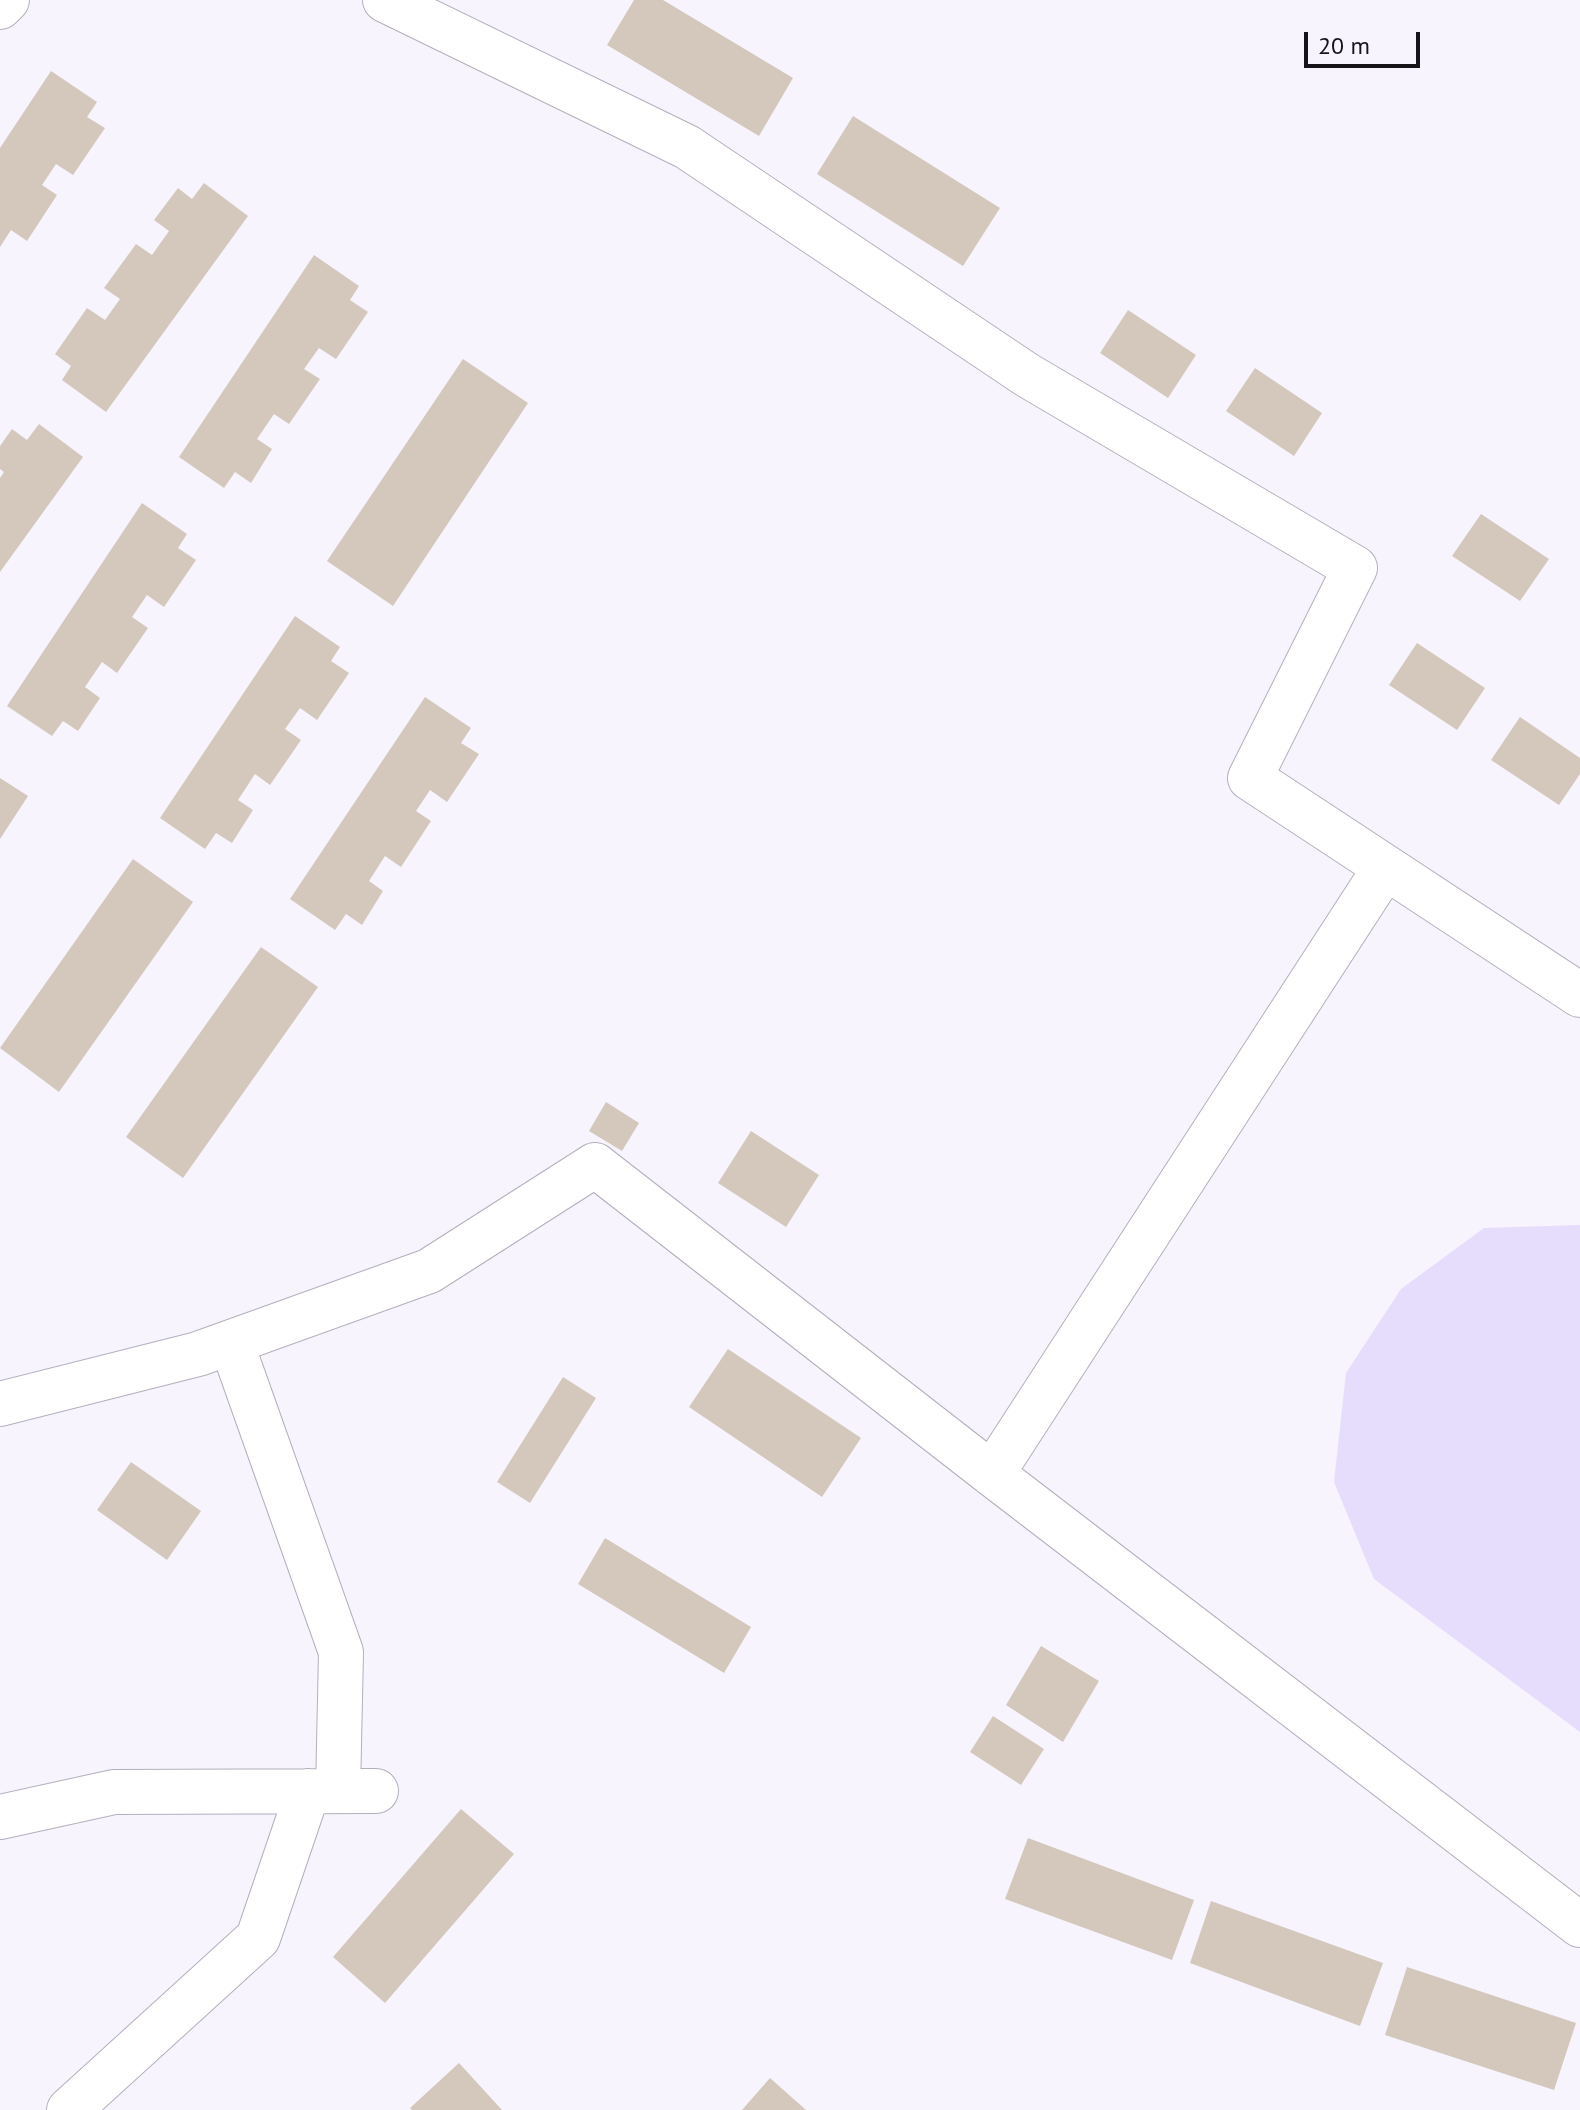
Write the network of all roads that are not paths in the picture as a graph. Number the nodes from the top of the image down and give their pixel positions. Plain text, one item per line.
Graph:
1 (7, 0) edge
2 (385, 0) edge
3 (0, 7) edge
4 (1385, 868) junction
5 (1580, 995) edge
6 (231, 1342) junction
7 (0, 1404) edge
8 (992, 1474) junction
9 (341, 1791) junction
10 (0, 1817) edge
11 (1580, 1925) edge
12 (69, 2110) edge

1 - 3 lane
2 - 4 lane
4 - 5 lane
4 - 8 lane
6 - 7 lane
6 - 8 lane
6 - 9 lane
8 - 11 lane
9 - 10 lane
9 - 12 lane

